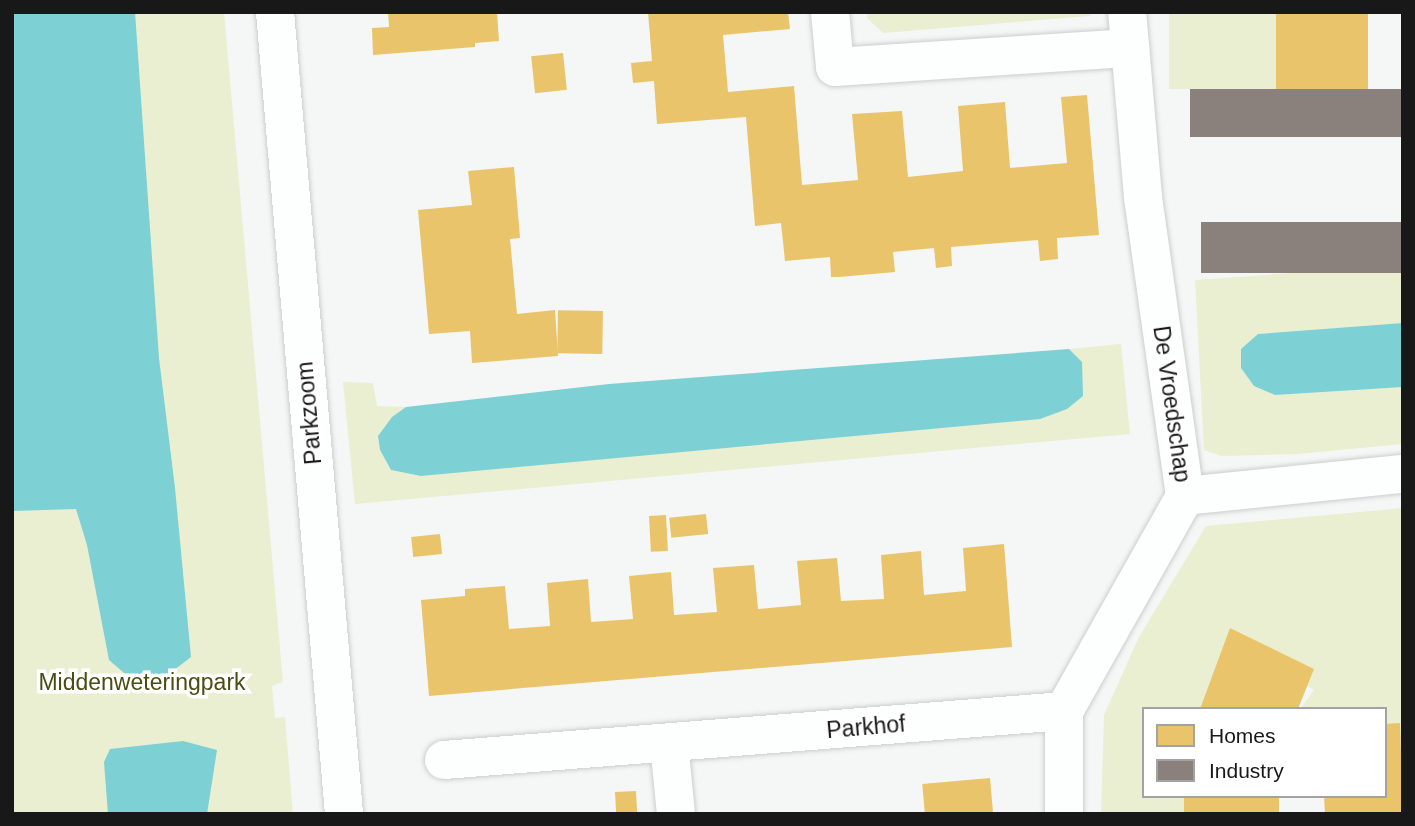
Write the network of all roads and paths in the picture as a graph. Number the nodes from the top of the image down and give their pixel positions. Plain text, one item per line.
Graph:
1 (275, 12) edge
2 (830, 12) edge
3 (1129, 30) edge
4 (1403, 474) edge
5 (1185, 496) junction
6 (1064, 711) junction
7 (669, 743) junction
8 (444, 760) dead end
9 (344, 814) edge
10 (676, 814) edge
11 (1064, 814) edge

1 - 9 street, Parkzoom
2 - 3 street, De Vroedschap
3 - 5 street, De Vroedschap
4 - 5 street
5 - 6 street, De Vroedschap
6 - 7 street, Parkhof
6 - 11 street, De Vroedschap
7 - 8 street, Parkhof
7 - 10 street

